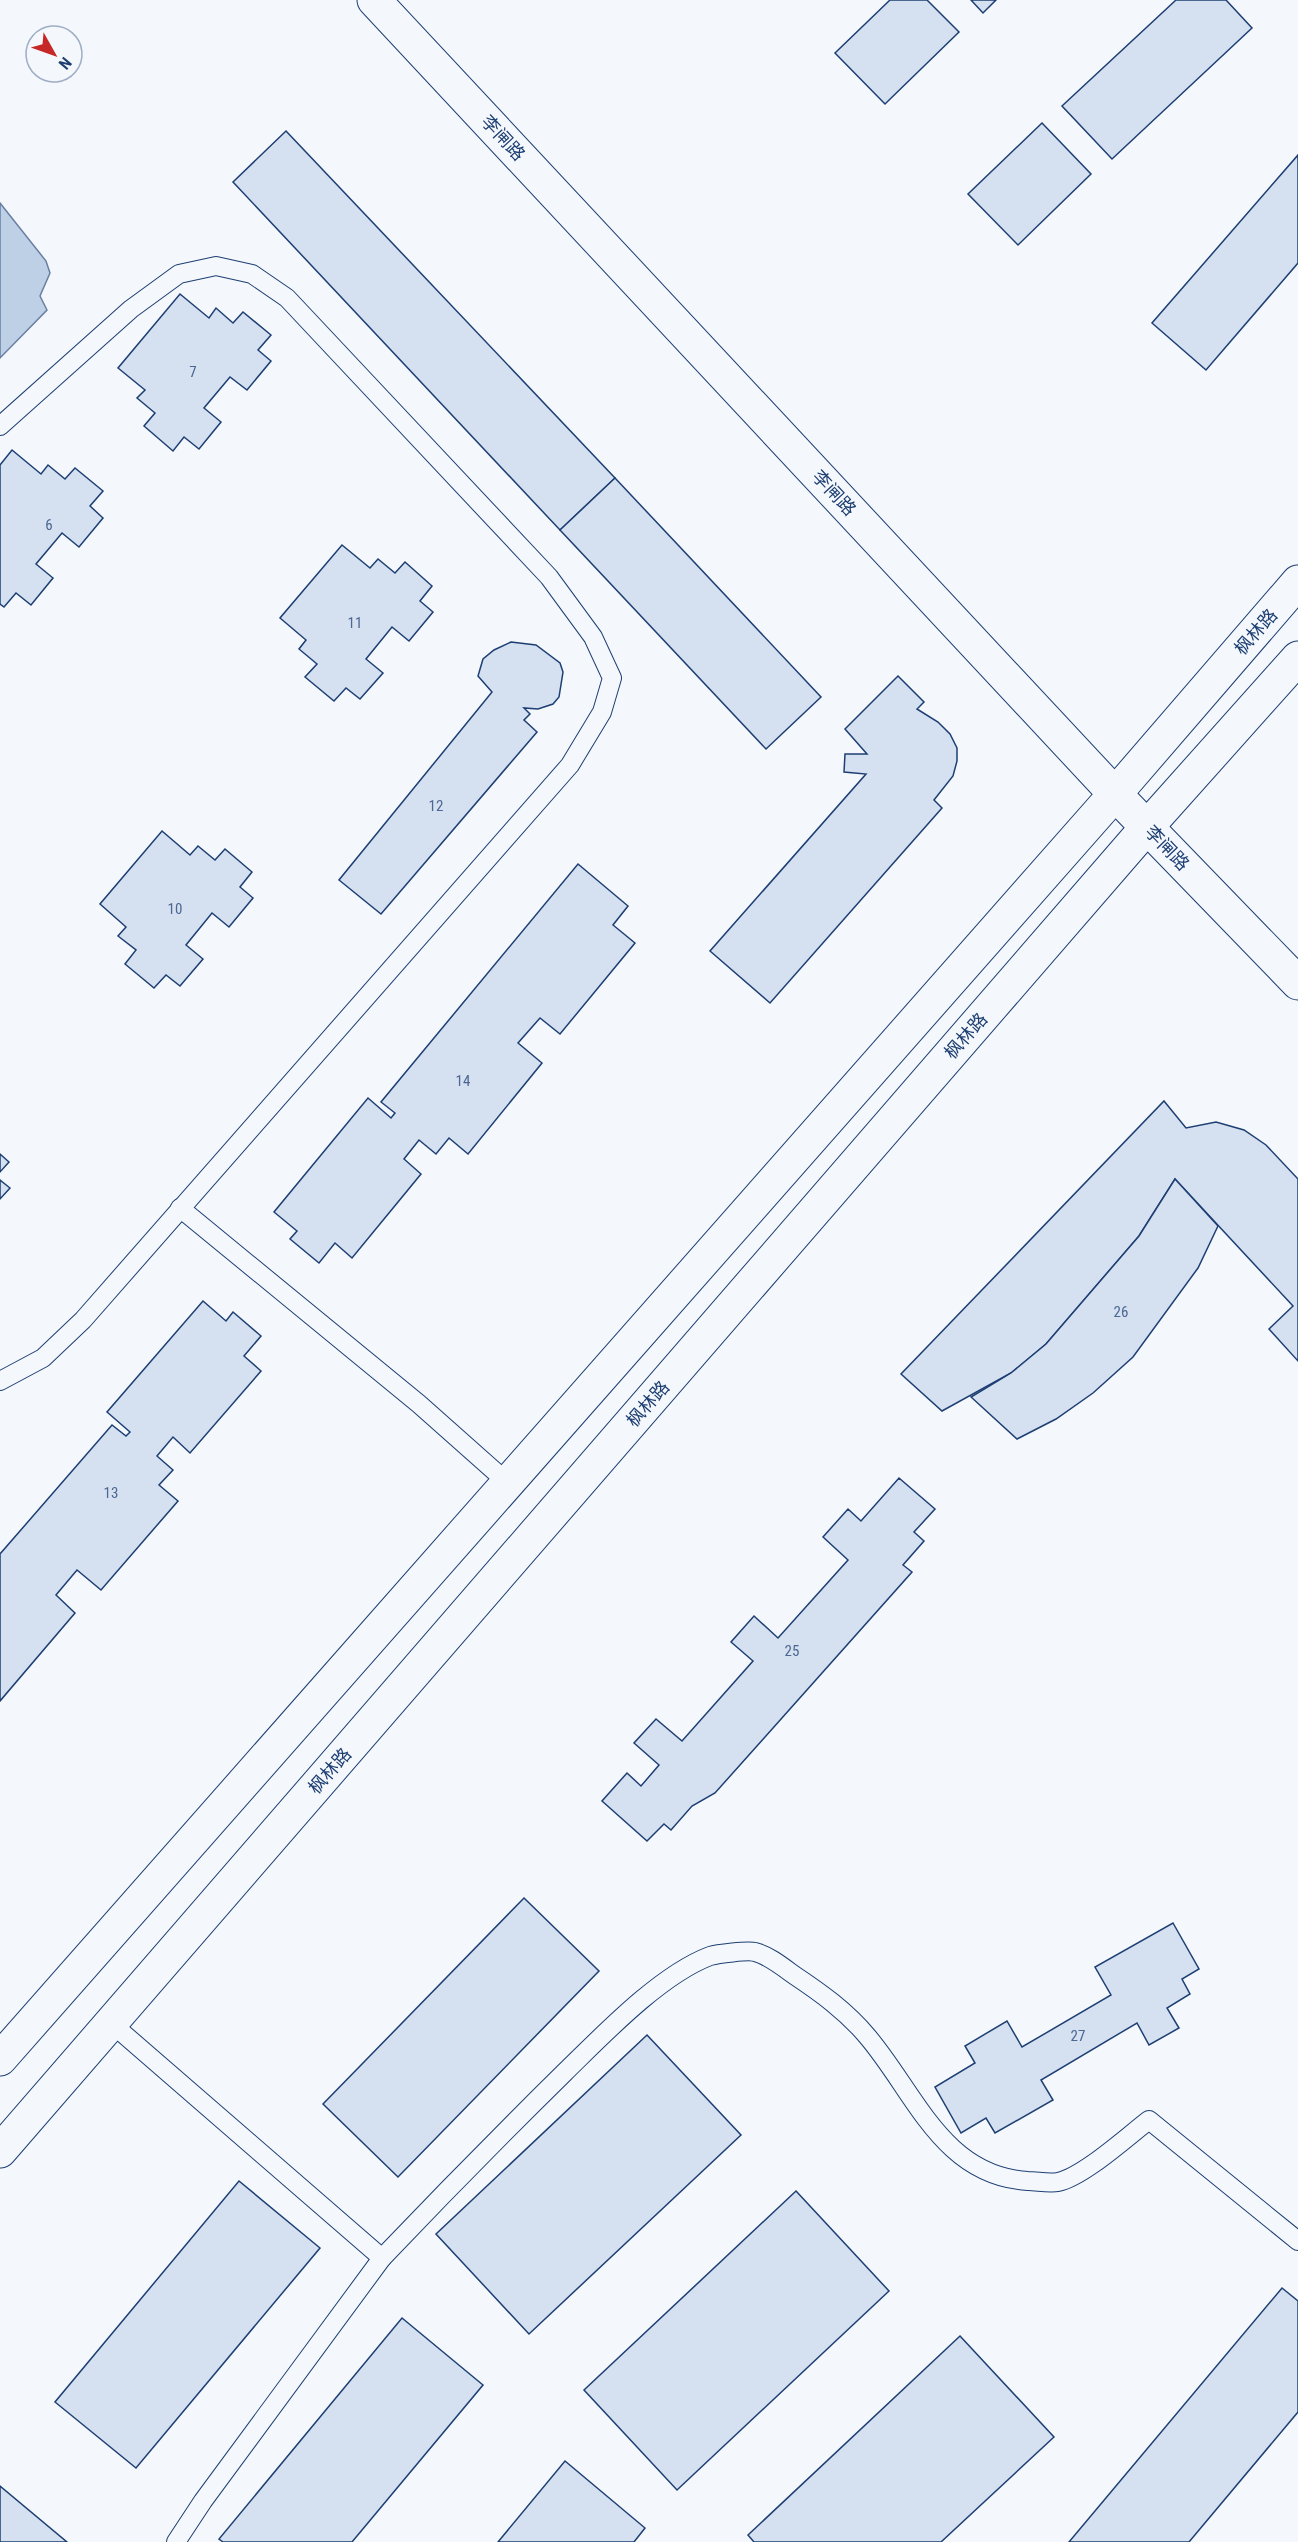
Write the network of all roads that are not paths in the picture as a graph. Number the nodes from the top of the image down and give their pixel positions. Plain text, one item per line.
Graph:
1 (374, 0) edge
2 (0, 426) edge
3 (1298, 582) edge
4 (1298, 658) edge
5 (1115, 794) junction
6 (1147, 827) junction
7 (1298, 983) edge
8 (180, 1208) junction
9 (0, 1381) edge
10 (508, 1483) junction
11 (111, 2023) junction
12 (0, 2059) edge
13 (0, 2151) edge
14 (1298, 2241) edge
15 (382, 2258) junction
16 (176, 2542) edge

1 - 5 main road, 李闸路
2 - 8 lane
3 - 5 main road, 枫林路
4 - 6 main road, 枫林路
5 - 6 main road, 李闸路
5 - 10 main road, 枫林路
6 - 7 main road, 李闸路
6 - 11 main road, 枫林路
8 - 9 lane
8 - 10 lane
10 - 12 main road, 枫林路
11 - 13 main road, 枫林路
11 - 15 lane
14 - 15 lane
15 - 16 lane

